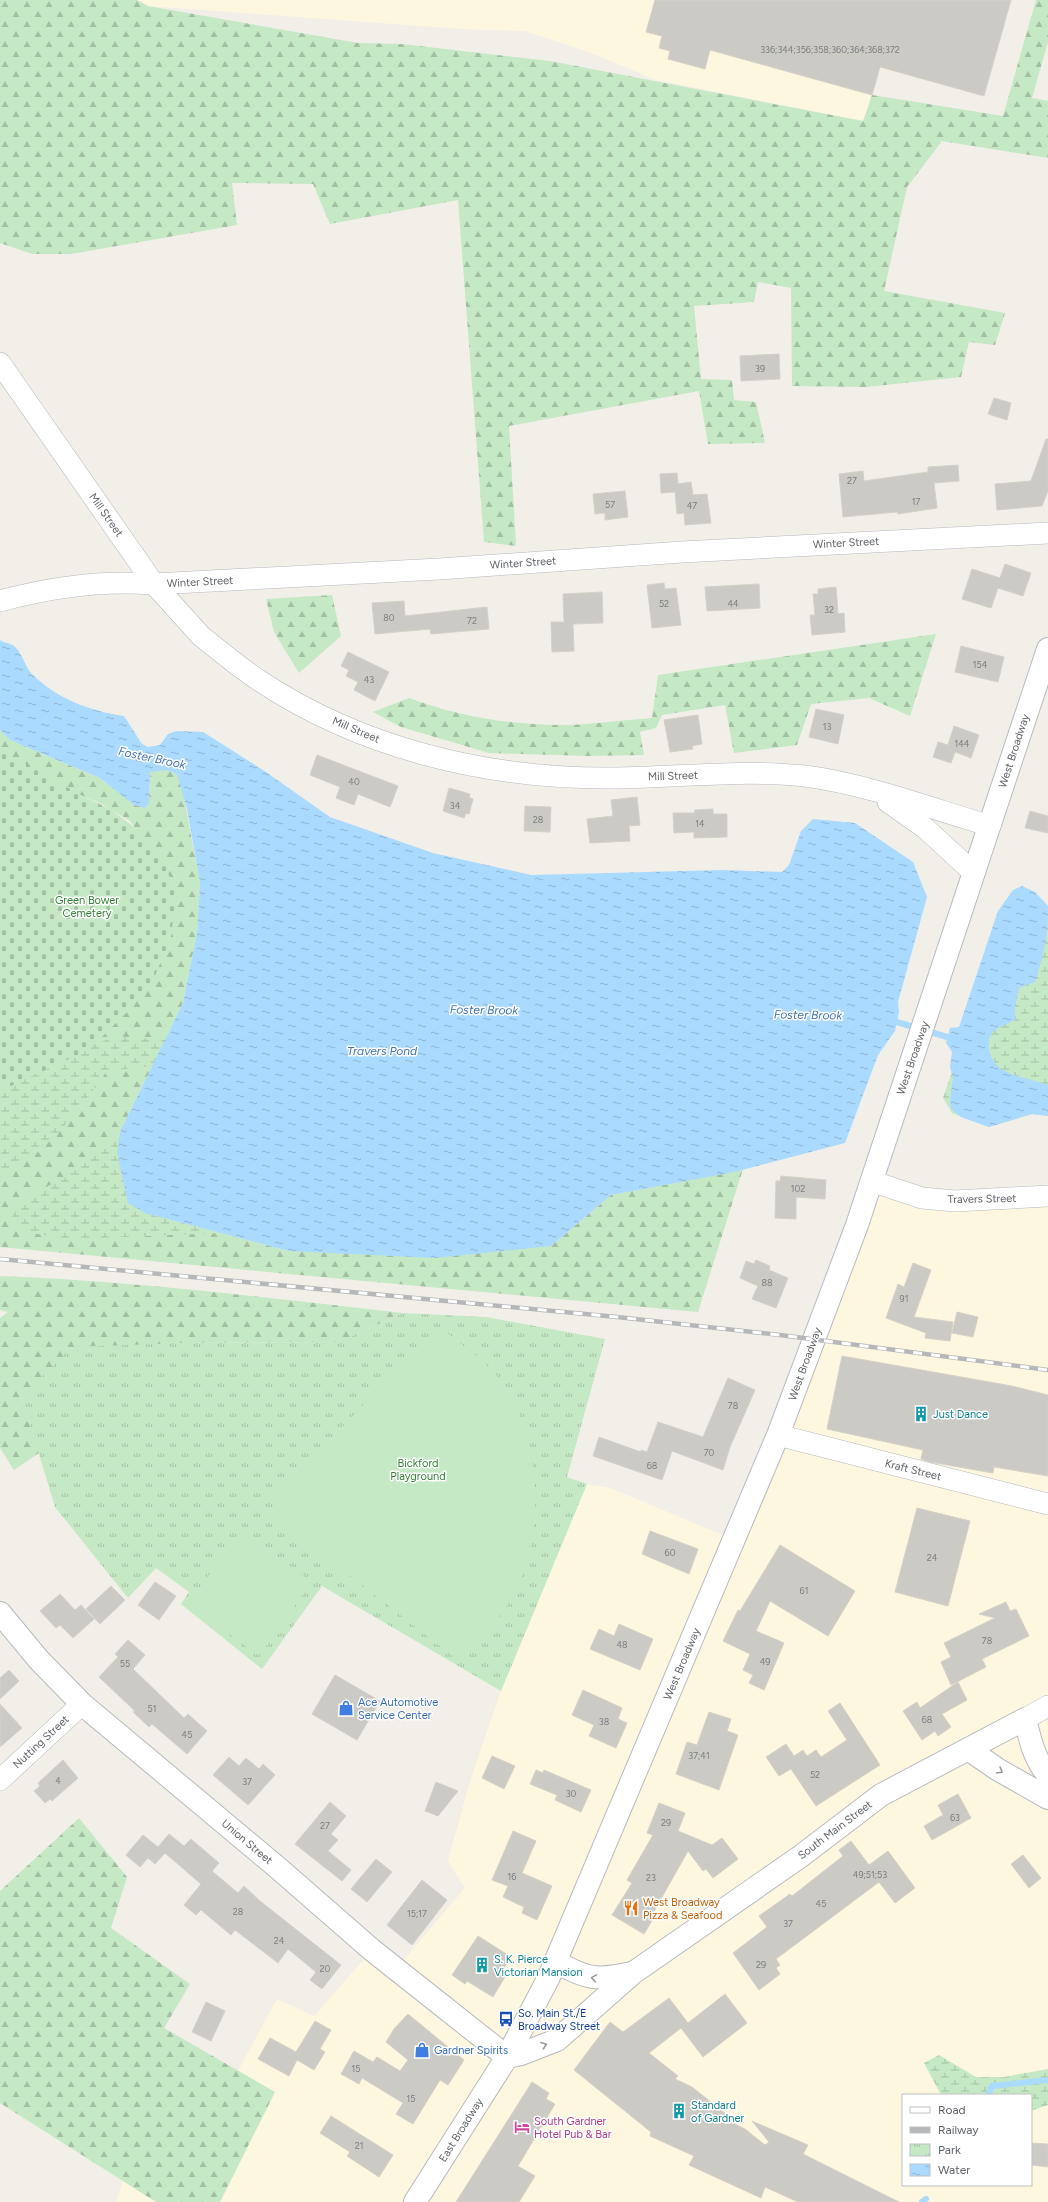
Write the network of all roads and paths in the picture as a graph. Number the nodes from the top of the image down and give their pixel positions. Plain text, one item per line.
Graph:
1 (0, 363) edge
2 (1048, 532) edge
3 (154, 584) junction
4 (0, 601) edge
5 (1048, 649) edge
6 (869, 790) junction
7 (990, 826) junction
8 (974, 873) junction
9 (871, 1180) junction
10 (1048, 1196) edge
11 (778, 1435) junction
12 (1048, 1504) edge
13 (0, 1613) edge
14 (82, 1704) junction
15 (1048, 1706) edge
16 (1025, 1719) junction
17 (968, 1749) junction
18 (1048, 1775) edge
19 (0, 1780) edge
20 (1048, 1798) edge
21 (556, 1962) junction
22 (633, 1972) junction
23 (507, 2057) junction
24 (415, 2202) edge

1 - 3 street, Mill Street
2 - 3 street, Winter Street
3 - 4 street, Winter Street
3 - 6 street, Mill Street
5 - 7 main road, West Broadway
6 - 7 street, Mill Street
6 - 8 street, Mill Street
7 - 8 main road, West Broadway
8 - 9 main road, West Broadway
9 - 10 street, Travers Street
9 - 11 main road, West Broadway
11 - 12 street, Kraft Street
11 - 21 main road, West Broadway
13 - 14 main road, Union Street
14 - 19 street, Nutting Street
14 - 23 main road, Union Street
15 - 16 street, South Main Street
16 - 17 main road, South Main Street
16 - 18 main road
17 -> 20 main road
17 - 22 main road, South Main Street
22 -> 21 main road, South Main Street
21 - 23 main road, West Broadway
23 -> 22 main road, South Main Street
23 - 24 main road, East Broadway

